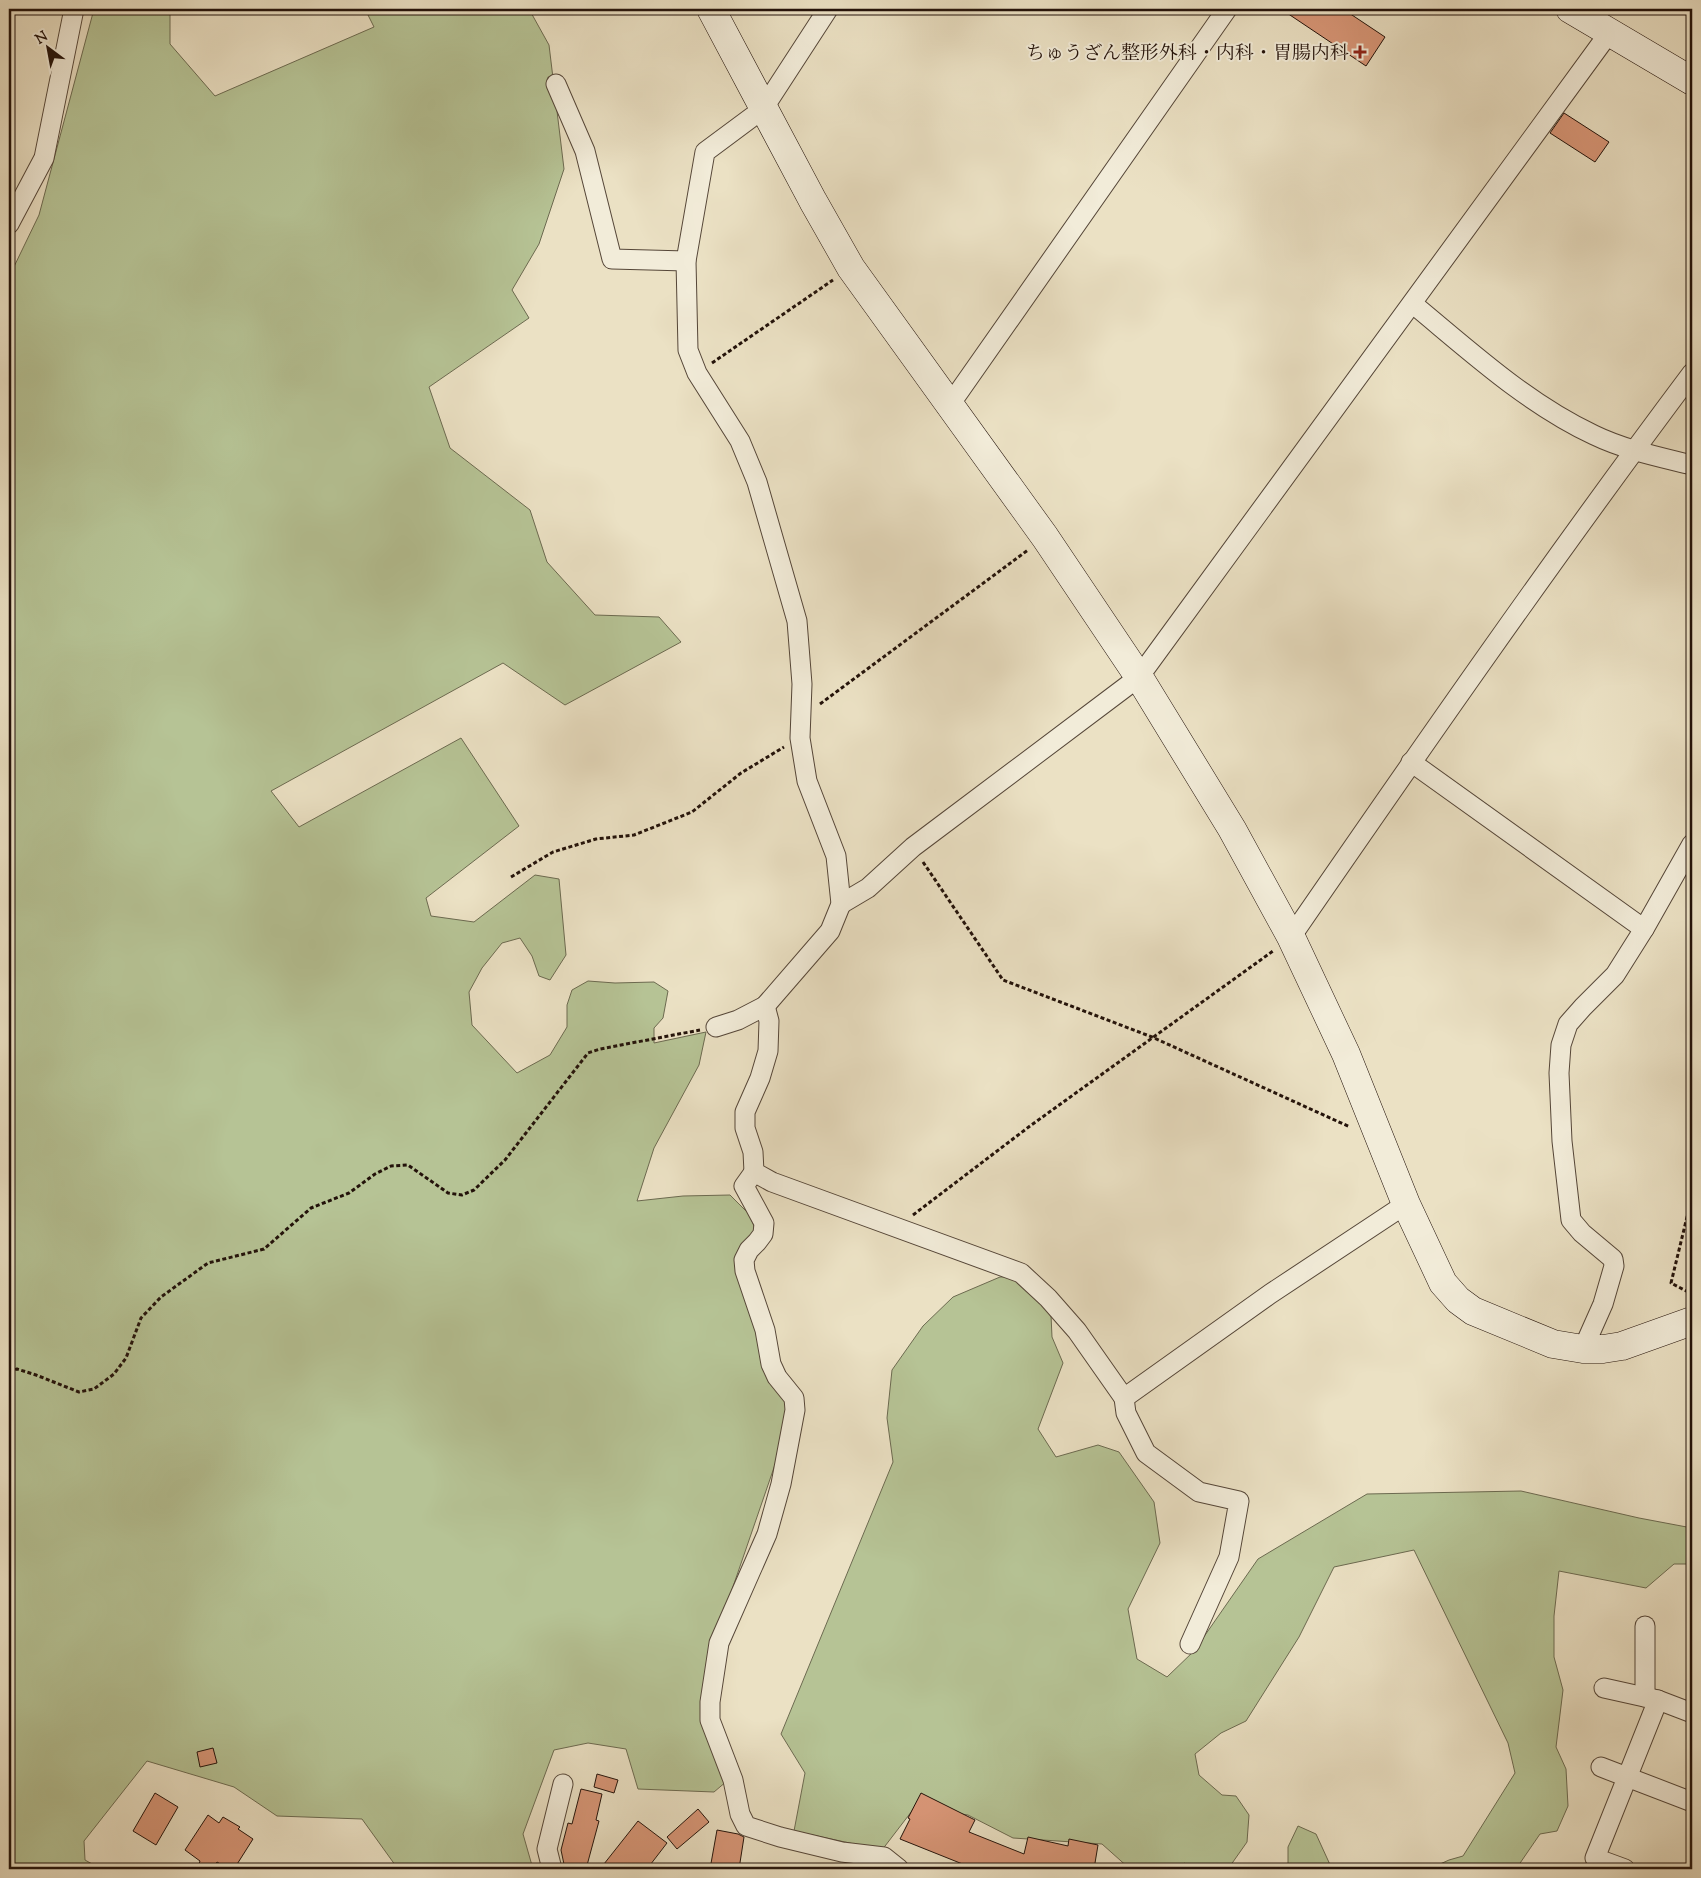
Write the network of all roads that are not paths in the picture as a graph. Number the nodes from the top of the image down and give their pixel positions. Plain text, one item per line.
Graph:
1 (74, 9) edge
2 (711, 9) edge
3 (828, 9) edge
4 (1227, 9) edge
5 (1570, 9) edge
6 (1609, 33) junction
7 (1692, 81) edge
8 (556, 84) dead end
9 (763, 109) junction
10 (9, 224) edge
11 (686, 262) junction
12 (1412, 304) junction
13 (1692, 373) edge
14 (949, 406) junction
15 (1634, 450) junction
16 (1692, 465) edge
17 (1139, 677) junction
18 (1411, 762) junction
19 (1692, 844) edge
20 (841, 904) junction
21 (1644, 929) junction
22 (1291, 937) junction
23 (766, 1006) junction
24 (716, 1027) road end
25 (754, 1172) junction
26 (1406, 1204) junction
27 (1692, 1321) edge
28 (1583, 1349) junction
29 (1124, 1398) junction
30 (1645, 1626) dead end
31 (1190, 1644) dead end
32 (1604, 1688) dead end
33 (1652, 1698) junction
34 (1692, 1713) edge
35 (1601, 1767) dead end
36 (1628, 1777) junction
37 (563, 1784) dead end
38 (1692, 1802) edge
39 (552, 1869) edge
40 (899, 1869) edge
41 (1625, 1869) edge

1 - 10 street
2 - 9 street
3 - 9 street
4 - 14 street
5 - 6 street
6 - 7 street
6 - 12 street
8 - 11 street
9 - 11 street
9 - 14 street
11 - 20 street
12 - 15 street
12 - 17 street
13 - 15 street
14 - 17 street
15 - 16 street
15 - 18 street
17 - 20 street
17 - 22 street
18 - 21 street
18 - 22 street
19 - 21 street
20 - 23 street
21 - 28 street
22 - 26 street
23 - 24 street
23 - 25 street
25 - 29 street
25 - 40 street
26 - 28 street
26 - 29 street
27 - 28 street
29 - 31 street
30 - 33 street
32 - 33 street
33 - 34 street
33 - 36 street
35 - 36 street
36 - 38 street
36 - 41 street
37 - 39 street

